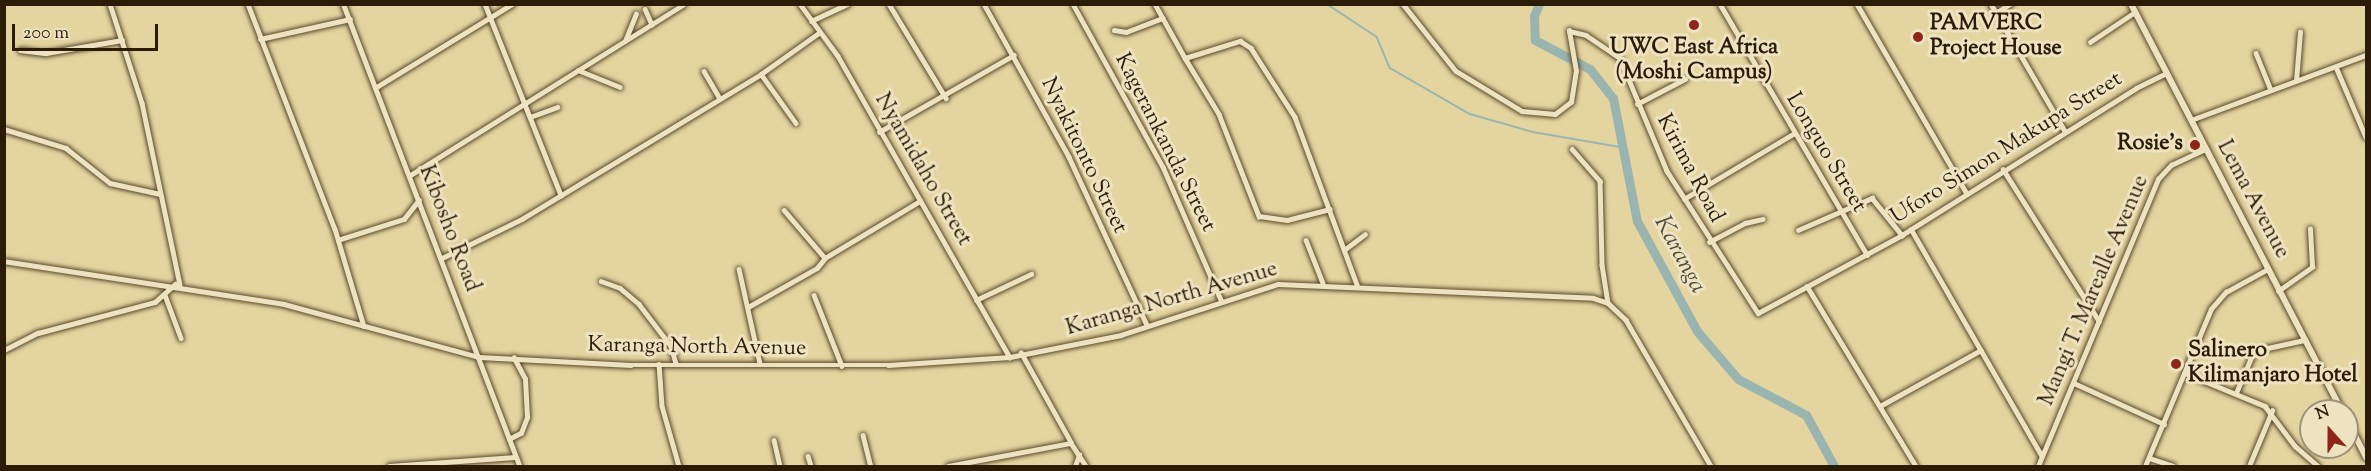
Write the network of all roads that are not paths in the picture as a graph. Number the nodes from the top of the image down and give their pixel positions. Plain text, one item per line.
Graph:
1 (110, 4) edge
2 (248, 4) edge
3 (343, 4) edge
4 (485, 4) edge
5 (512, 4) edge
6 (684, 4) edge
7 (800, 4) edge
8 (847, 4) edge
9 (889, 4) edge
10 (984, 4) edge
11 (1073, 4) edge
12 (1155, 4) edge
13 (1403, 4) edge
14 (1720, 4) edge
15 (1857, 4) edge
16 (1991, 4) edge
17 (2010, 4) edge
18 (2131, 4) edge
19 (645, 9) dead end
20 (2135, 12) junction
21 (1996, 13) junction
22 (636, 14) dead end
23 (490, 17) junction
24 (1162, 18) junction
25 (350, 20) junction
26 (811, 21) junction
27 (652, 25) junction
28 (1114, 30) dead end
29 (819, 32) junction
30 (2300, 32) dead end
31 (122, 39) junction
32 (260, 39) junction
33 (625, 41) junction
34 (2090, 42) dead end
35 (20, 50) dead end
36 (2256, 53) dead end
37 (1014, 55) junction
38 (2367, 55) edge
39 (1185, 58) junction
40 (2336, 67) junction
41 (578, 70) junction
42 (704, 71) dead end
43 (2167, 73) junction
44 (761, 74) junction
45 (1685, 79) dead end
46 (2296, 81) junction
47 (620, 87) dead end
48 (375, 88) junction
49 (2271, 90) junction
50 (946, 98) junction
51 (720, 99) junction
52 (1637, 104) junction
53 (526, 105) junction
54 (557, 107) dead end
55 (530, 117) junction
56 (2191, 120) junction
57 (796, 123) dead end
58 (4, 129) edge
59 (2066, 131) junction
60 (879, 132) junction
61 (1793, 134) junction
62 (2367, 137) edge
63 (1572, 149) dead end
64 (2205, 149) junction
65 (2004, 169) junction
66 (409, 177) junction
67 (1966, 192) junction
68 (160, 194) junction
69 (561, 195) junction
70 (1684, 199) junction
71 (419, 200) junction
72 (920, 201) junction
73 (1839, 208) junction
74 (1330, 209) junction
75 (784, 210) dead end
76 (1763, 219) dead end
77 (1911, 229) junction
78 (2310, 229) dead end
79 (1798, 230) dead end
80 (1365, 234) dead end
81 (1902, 235) junction
82 (339, 240) junction
83 (1306, 240) dead end
84 (1709, 242) junction
85 (1344, 250) junction
86 (1867, 255) junction
87 (442, 258) junction
88 (825, 258) junction
89 (4, 261) edge
90 (739, 269) dead end
91 (2268, 269) junction
92 (1031, 274) dead end
93 (601, 281) dead end
94 (1323, 283) junction
95 (177, 284) junction
96 (1357, 285) junction
97 (1807, 286) junction
98 (2278, 291) junction
99 (165, 295) junction
100 (813, 295) dead end
101 (976, 300) junction
102 (1221, 300) junction
103 (1608, 303) junction
104 (748, 307) junction
105 (2099, 321) junction
106 (1148, 325) junction
107 (364, 326) junction
108 (181, 338) dead end
109 (2304, 340) junction
110 (4, 350) edge
111 (1980, 350) junction
112 (1022, 353) junction
113 (479, 357) junction
114 (1010, 357) junction
115 (514, 358) junction
116 (676, 363) junction
117 (659, 364) junction
118 (760, 364) junction
119 (842, 366) junction
120 (2185, 373) junction
121 (2074, 383) junction
122 (2236, 393) junction
123 (2336, 399) edge
124 (1880, 406) junction
125 (2272, 411) junction
126 (2164, 424) junction
127 (863, 435) dead end
128 (509, 440) junction
129 (774, 440) dead end
130 (2359, 442) edge
131 (1071, 443) junction
132 (1079, 455) junction
133 (808, 456) dead end
134 (2042, 456) junction
135 (515, 457) junction
136 (2367, 457) edge
137 (2149, 458) junction
138 (442, 464) edge
139 (966, 464) edge
140 (389, 466) edge
141 (519, 466) edge
142 (679, 466) edge
143 (780, 466) edge
144 (811, 466) edge
145 (871, 466) edge
146 (948, 466) edge
147 (1075, 466) edge
148 (1086, 466) edge
149 (1711, 466) edge
150 (1916, 466) edge
151 (2038, 466) edge
152 (2145, 466) edge
153 (2173, 466) edge
154 (2249, 466) edge
155 (2318, 466) edge

1 - 31 street
2 - 32 street
3 - 25 street, Kibosho Road
4 - 23 street
5 - 23 street
6 - 27 street
7 - 26 street, Nyamidaho Street
8 - 26 street
9 - 50 street
10 - 37 street, Nyakitonto Street
11 - 102 street, Kagerankanda Street
12 - 24 street
13 - 52 street, Kirima Road
14 - 61 street, Longuo Street
15 - 67 street
16 - 21 street
17 - 21 street
18 - 20 main road, Lema Avenue
19 - 27 street
20 - 34 street
20 - 43 main road, Lema Avenue
21 - 59 street
22 - 33 street
23 - 48 street
23 - 53 street
24 - 28 street
24 - 39 street
25 - 32 street
25 - 48 street, Kibosho Road
26 - 29 street, Nyamidaho Street
27 - 33 street
29 - 44 street
29 - 60 street, Nyamidaho Street
30 - 46 street
31 - 35 street
31 - 68 street
32 - 82 street
33 - 41 street
36 - 49 street
37 - 50 street
37 - 106 street, Nyakitonto Street
38 - 40 street
39 - 74 street
39 - 74 street
40 - 46 street
40 - 62 street
41 - 47 street
41 - 53 street
42 - 51 street
43 - 56 main road, Lema Avenue
43 - 59 street, Uforo Simon Makupa Street
44 - 51 street
44 - 57 street
45 - 52 street
46 - 49 street
48 - 66 street, Kibosho Road
49 - 56 street
50 - 60 street
51 - 69 street
52 - 70 street, Kirima Road
53 - 55 street
53 - 66 street
54 - 55 street
55 - 69 street
56 - 64 main road, Lema Avenue
58 - 68 street
59 - 65 street, Uforo Simon Makupa Street
60 - 72 street, Nyamidaho Street
61 - 70 street
61 - 73 street, Longuo Street
63 - 103 street
64 - 91 main road, Lema Avenue
64 - 105 street, Mangi T. Marealle Avenue
65 - 67 street, Uforo Simon Makupa Street
65 - 105 street
66 - 71 street, Kibosho Road
67 - 77 street, Uforo Simon Makupa Street
68 - 95 street
69 - 87 street
70 - 84 street, Kirima Road
71 - 82 street
71 - 87 street, Kibosho Road
72 - 88 street
72 - 101 street, Nyamidaho Street
73 - 79 street
73 - 81 street
73 - 86 street, Longuo Street
74 - 85 street
75 - 88 street
76 - 84 street
77 - 81 street, Uforo Simon Makupa Street
77 - 111 street
78 - 98 street
80 - 85 street
81 - 86 street, Uforo Simon Makupa Street
82 - 107 street
83 - 94 street
84 - 97 street, Kirima Road
85 - 96 street
86 - 97 street, Uforo Simon Makupa Street
87 - 113 street, Kibosho Road
88 - 104 street
89 - 95 street, Karanga North Avenue
90 - 104 street
91 - 98 main road, Lema Avenue
91 - 120 street
92 - 101 street
93 - 116 street
94 - 96 street, Karanga North Avenue
94 - 102 street, Karanga North Avenue
95 - 99 street
95 - 107 street, Karanga North Avenue
96 - 103 street, Karanga North Avenue
97 - 124 street
98 - 109 main road, Lema Avenue
99 - 108 street
99 - 110 street
100 - 119 street
101 - 114 street, Nyamidaho Street
102 - 106 street, Karanga North Avenue
103 - 149 street
104 - 118 street
105 - 121 street, Mangi T. Marealle Avenue
106 - 112 street, Karanga North Avenue
107 - 113 street, Karanga North Avenue
109 - 122 street
109 - 123 main road, Lema Avenue
111 - 124 street
111 - 134 street
112 - 114 street, Karanga North Avenue
112 - 131 street
113 - 115 street, Karanga North Avenue
113 - 128 street, Kibosho Road
114 - 119 street, Karanga North Avenue
115 - 117 street, Karanga North Avenue
115 - 128 street
116 - 117 street, Karanga North Avenue
116 - 118 street, Karanga North Avenue
117 - 142 street
118 - 119 street, Karanga North Avenue
120 - 122 street
120 - 126 street
121 - 126 street
121 - 134 street, Mangi T. Marealle Avenue
122 - 125 street
124 - 150 street
125 - 154 street
125 - 155 street
126 - 137 street
127 - 145 street
128 - 135 street, Kibosho Road
129 - 143 street
130 - 136 main road
131 - 132 street
131 - 139 street
132 - 147 street
132 - 148 street
133 - 144 street
134 - 151 street, Mangi T. Marealle Avenue
135 - 138 street
135 - 141 street, Kibosho Road
137 - 152 street
137 - 153 street
138 - 140 street
139 - 146 street

